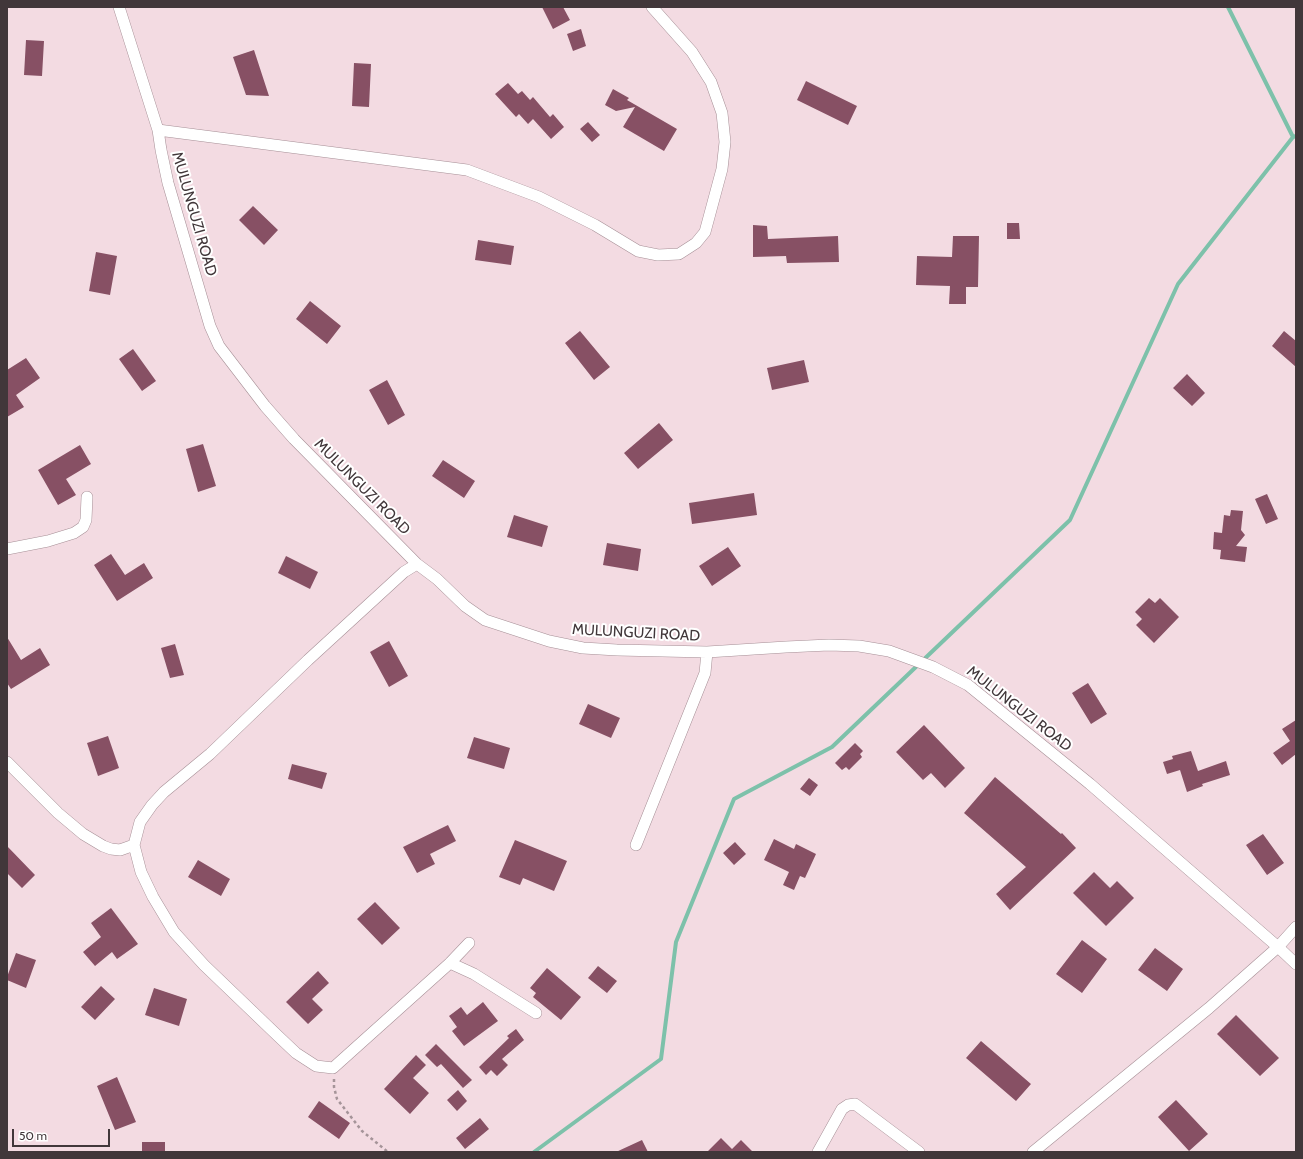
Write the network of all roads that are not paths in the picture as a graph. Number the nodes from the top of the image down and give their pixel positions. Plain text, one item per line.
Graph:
1 (119, 7) edge
2 (652, 7) edge
3 (158, 130) junction
4 (87, 497) dead end
5 (7, 549) edge
6 (417, 564) junction
7 (707, 652) junction
8 (7, 762) edge
9 (134, 845) junction
10 (636, 845) dead end
11 (1296, 927) edge
12 (469, 943) dead end
13 (1278, 947) junction
14 (450, 963) junction
15 (1296, 964) edge
16 (536, 1014) dead end
17 (818, 1152) edge
18 (918, 1152) edge
19 (1033, 1152) edge

1 - 3 street, MULUNGUZI ROAD
2 - 3 street
3 - 6 street, MULUNGUZI ROAD
4 - 5 street
6 - 7 street, MULUNGUZI ROAD
6 - 9 street
7 - 10 street
7 - 13 street, MULUNGUZI ROAD
8 - 9 street
9 - 14 street
11 - 13 street
12 - 14 street
13 - 15 street, MULUNGUZI ROAD
13 - 19 street
14 - 16 street
17 - 18 street

